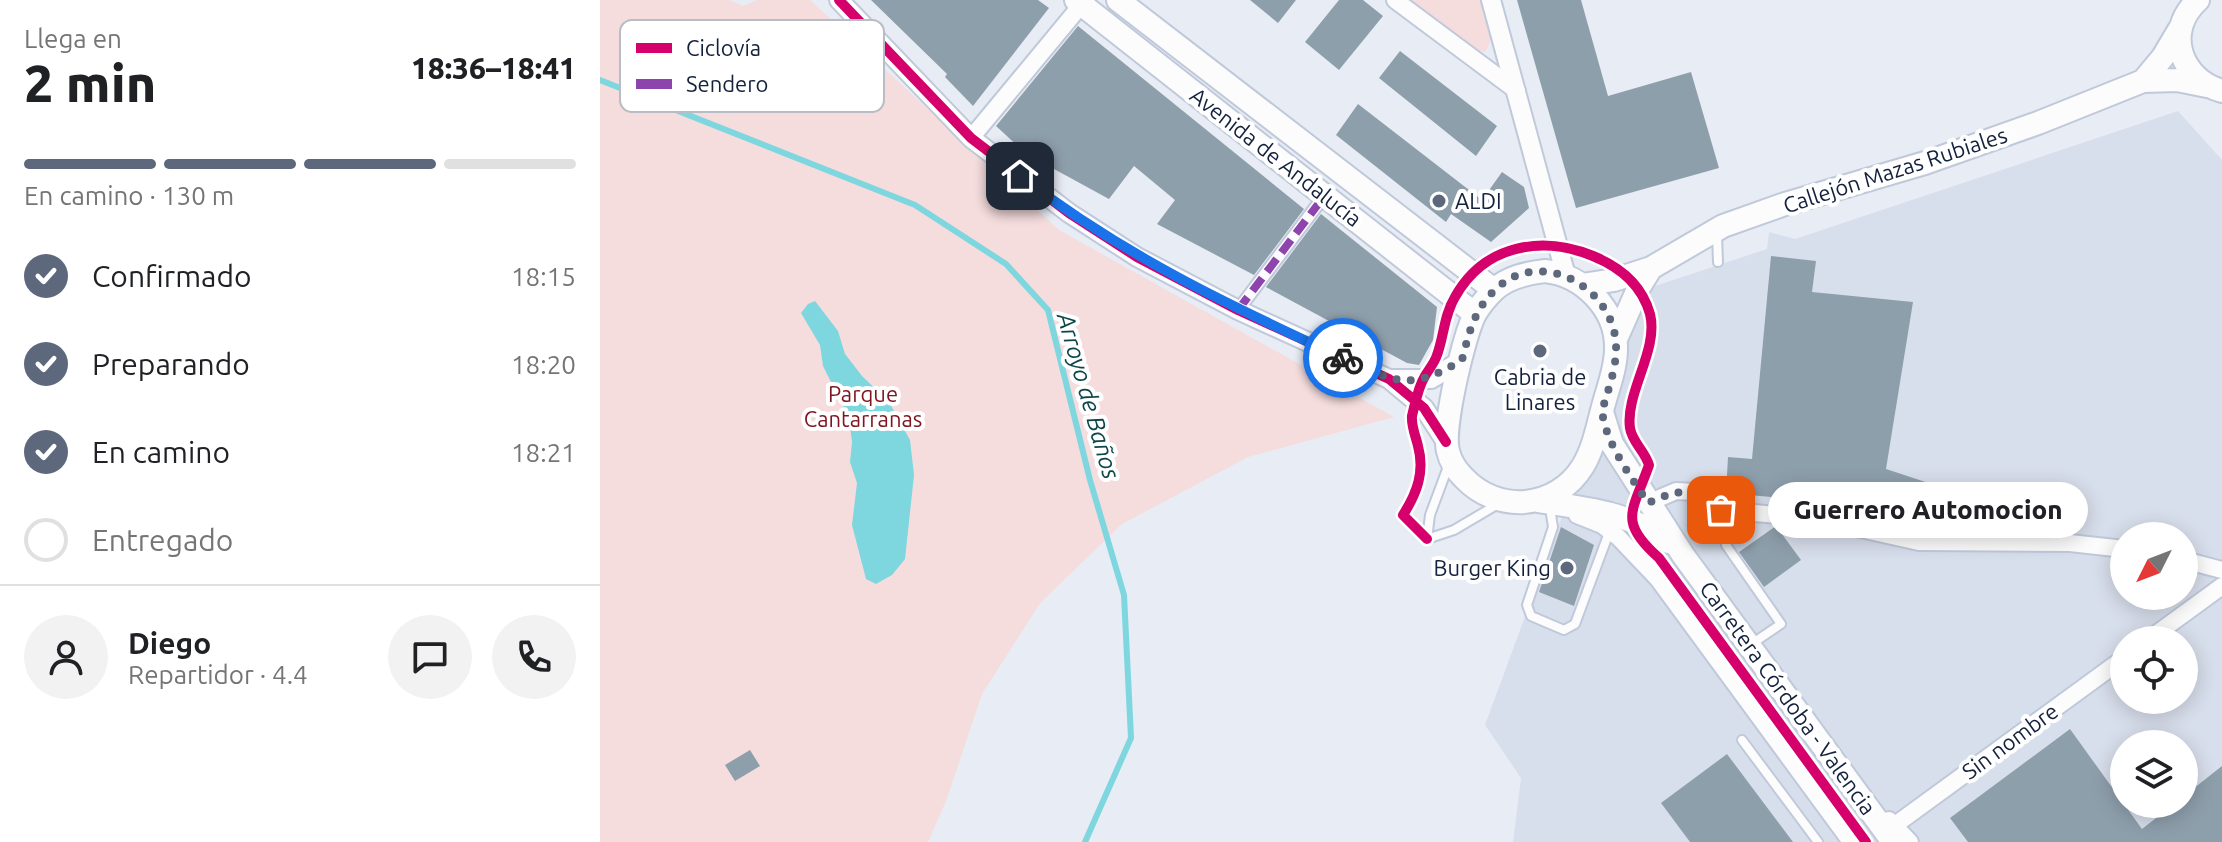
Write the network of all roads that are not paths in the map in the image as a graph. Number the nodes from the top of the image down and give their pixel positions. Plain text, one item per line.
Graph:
1 (839, 0) edge
2 (1118, 0) edge
3 (1395, 0) edge
4 (1491, 0) edge
5 (1079, 2) edge
6 (2190, 8) edge
7 (858, 20) edge
8 (884, 47) edge
9 (2143, 81) junction
10 (2214, 88) edge
11 (1517, 91) junction
12 (971, 138) junction
13 (1325, 195) junction
14 (1716, 230) junction
15 (1718, 262) dead end
16 (1651, 268) junction
17 (1574, 280) junction
18 (1494, 290) junction
19 (1238, 310) junction
20 (1475, 314) junction
21 (1616, 339) junction
22 (1462, 360) junction
23 (1389, 379) junction
24 (1602, 411) junction
25 (1448, 451) junction
26 (1502, 501) junction
27 (1648, 503) junction
28 (1544, 504) junction
29 (1721, 510) junction
30 (1610, 530) junction
31 (2110, 547) edge
32 (1683, 555) junction
33 (2198, 564) edge
34 (2222, 570) edge
35 (2222, 586) edge
36 (2167, 626) edge
37 (1749, 646) junction
38 (2110, 669) edge
39 (1742, 740) dead end
40 (1894, 834) edge
41 (1818, 842) edge
42 (1851, 842) edge
43 (1910, 842) edge

1 - 7 street
2 - 18 main road, Avenida de Andalucía
3 - 11 street
4 - 11 street
5 - 12 street
5 - 13 main road, Avenida de Andalucía
6 - 9 main road
6 - 10 main road
8 - 12 street
9 - 10 main road
9 - 14 main road, Callejón Mazas Rubiales
11 - 17 street
12 - 19 street
13 - 19 street
13 - 20 main road, Avenida de Andalucía
14 - 15 lane
14 - 16 main road, Callejón Mazas Rubiales
16 - 17 main road, Callejón Mazas Rubiales
16 - 21 main road
17 - 18 main road
17 - 21 main road
18 - 20 main road
19 - 23 street
20 - 22 main road
21 - 24 main road
22 - 23 street
22 - 25 main road
23 - 25 street
24 - 27 main road, Carretera Córdoba - Valencia
24 - 28 main road
25 - 26 main road
25 - 26 lane
26 - 28 main road
27 - 29 street
27 - 32 main road, Carretera Córdoba - Valencia
28 - 30 street
28 - 30 lane
28 - 32 main road, Carretera Córdoba - Valencia
29 - 31 street
29 - 37 lane
30 - 42 street
32 - 37 main road, Carretera Córdoba - Valencia
33 - 34 street
35 - 36 street
37 - 40 main road, Carretera Córdoba - Valencia
38 - 40 street, Sin nombre
39 - 41 lane
40 - 43 street

